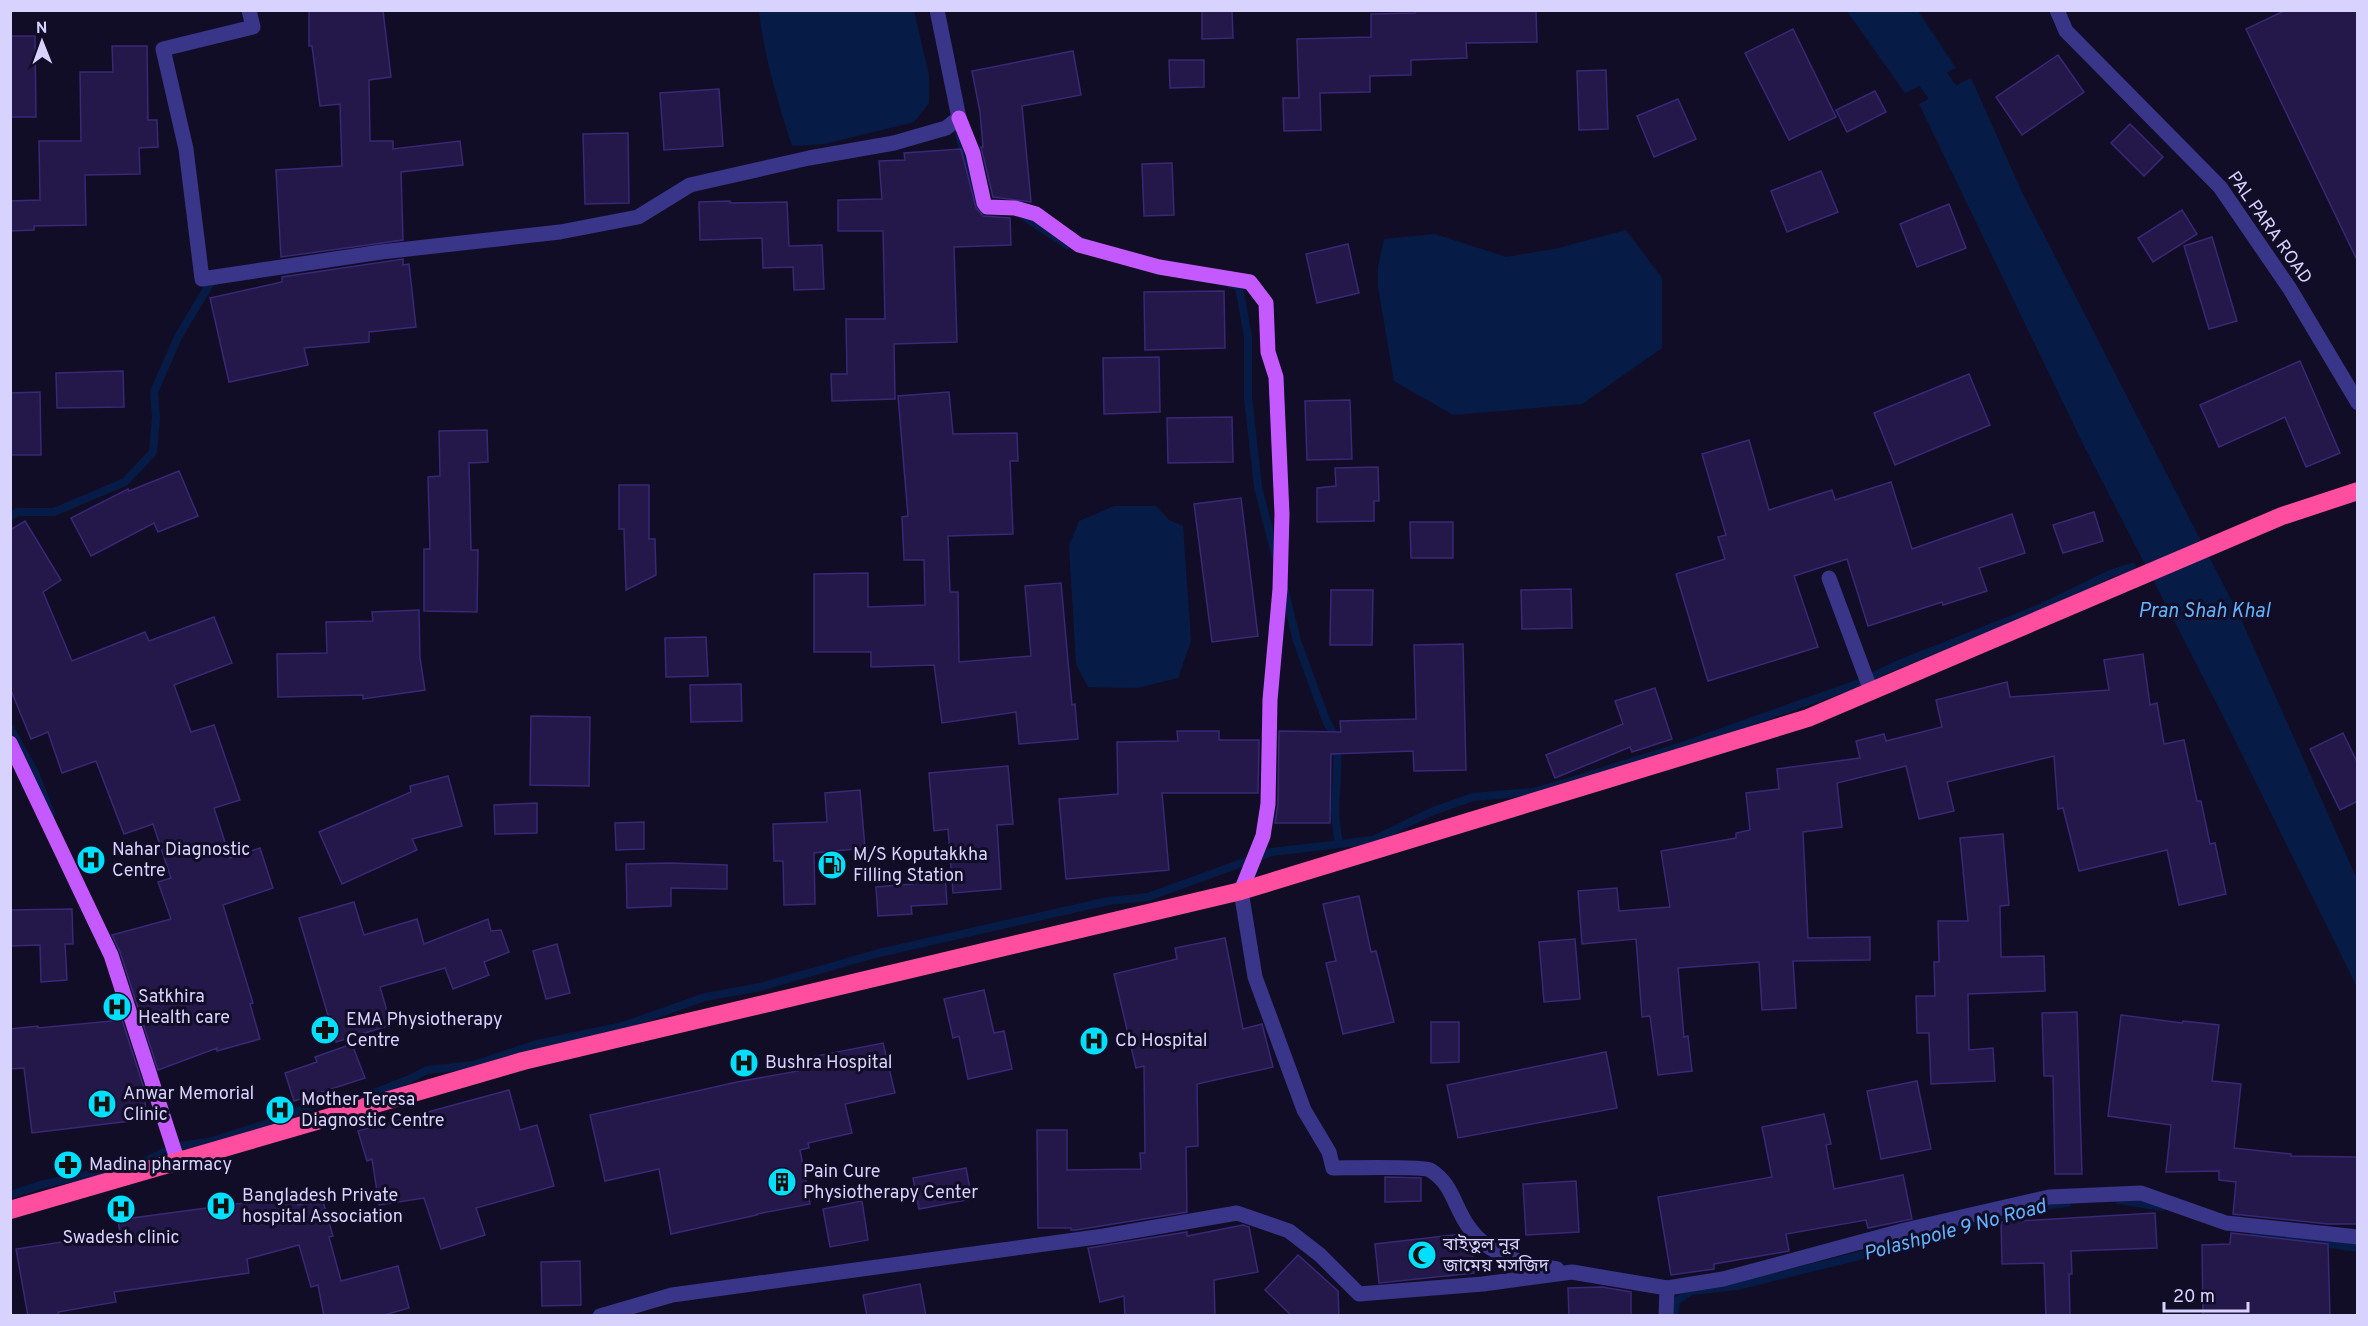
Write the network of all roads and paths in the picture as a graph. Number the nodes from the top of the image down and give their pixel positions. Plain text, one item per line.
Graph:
1 (249, 10) edge
2 (937, 10) edge
3 (2057, 10) edge
4 (959, 118) junction
5 (2358, 403) edge
6 (2358, 491) edge
7 (1829, 578) dead end
8 (1871, 692) junction
9 (10, 743) edge
10 (1241, 891) junction
11 (178, 1162) junction
12 (10, 1210) edge
13 (2358, 1238) edge
14 (1572, 1272) junction
15 (1666, 1288) junction
16 (600, 1316) edge
17 (1666, 1316) edge

1 - 4 street
2 - 4 street
3 - 5 street, PAL PARA ROAD
4 - 10 main road
6 - 8 highway
7 - 8 street
8 - 10 highway
9 - 11 main road
10 - 11 highway
10 - 14 street
11 - 12 highway
13 - 15 street
14 - 15 street
14 - 16 street
15 - 17 street

